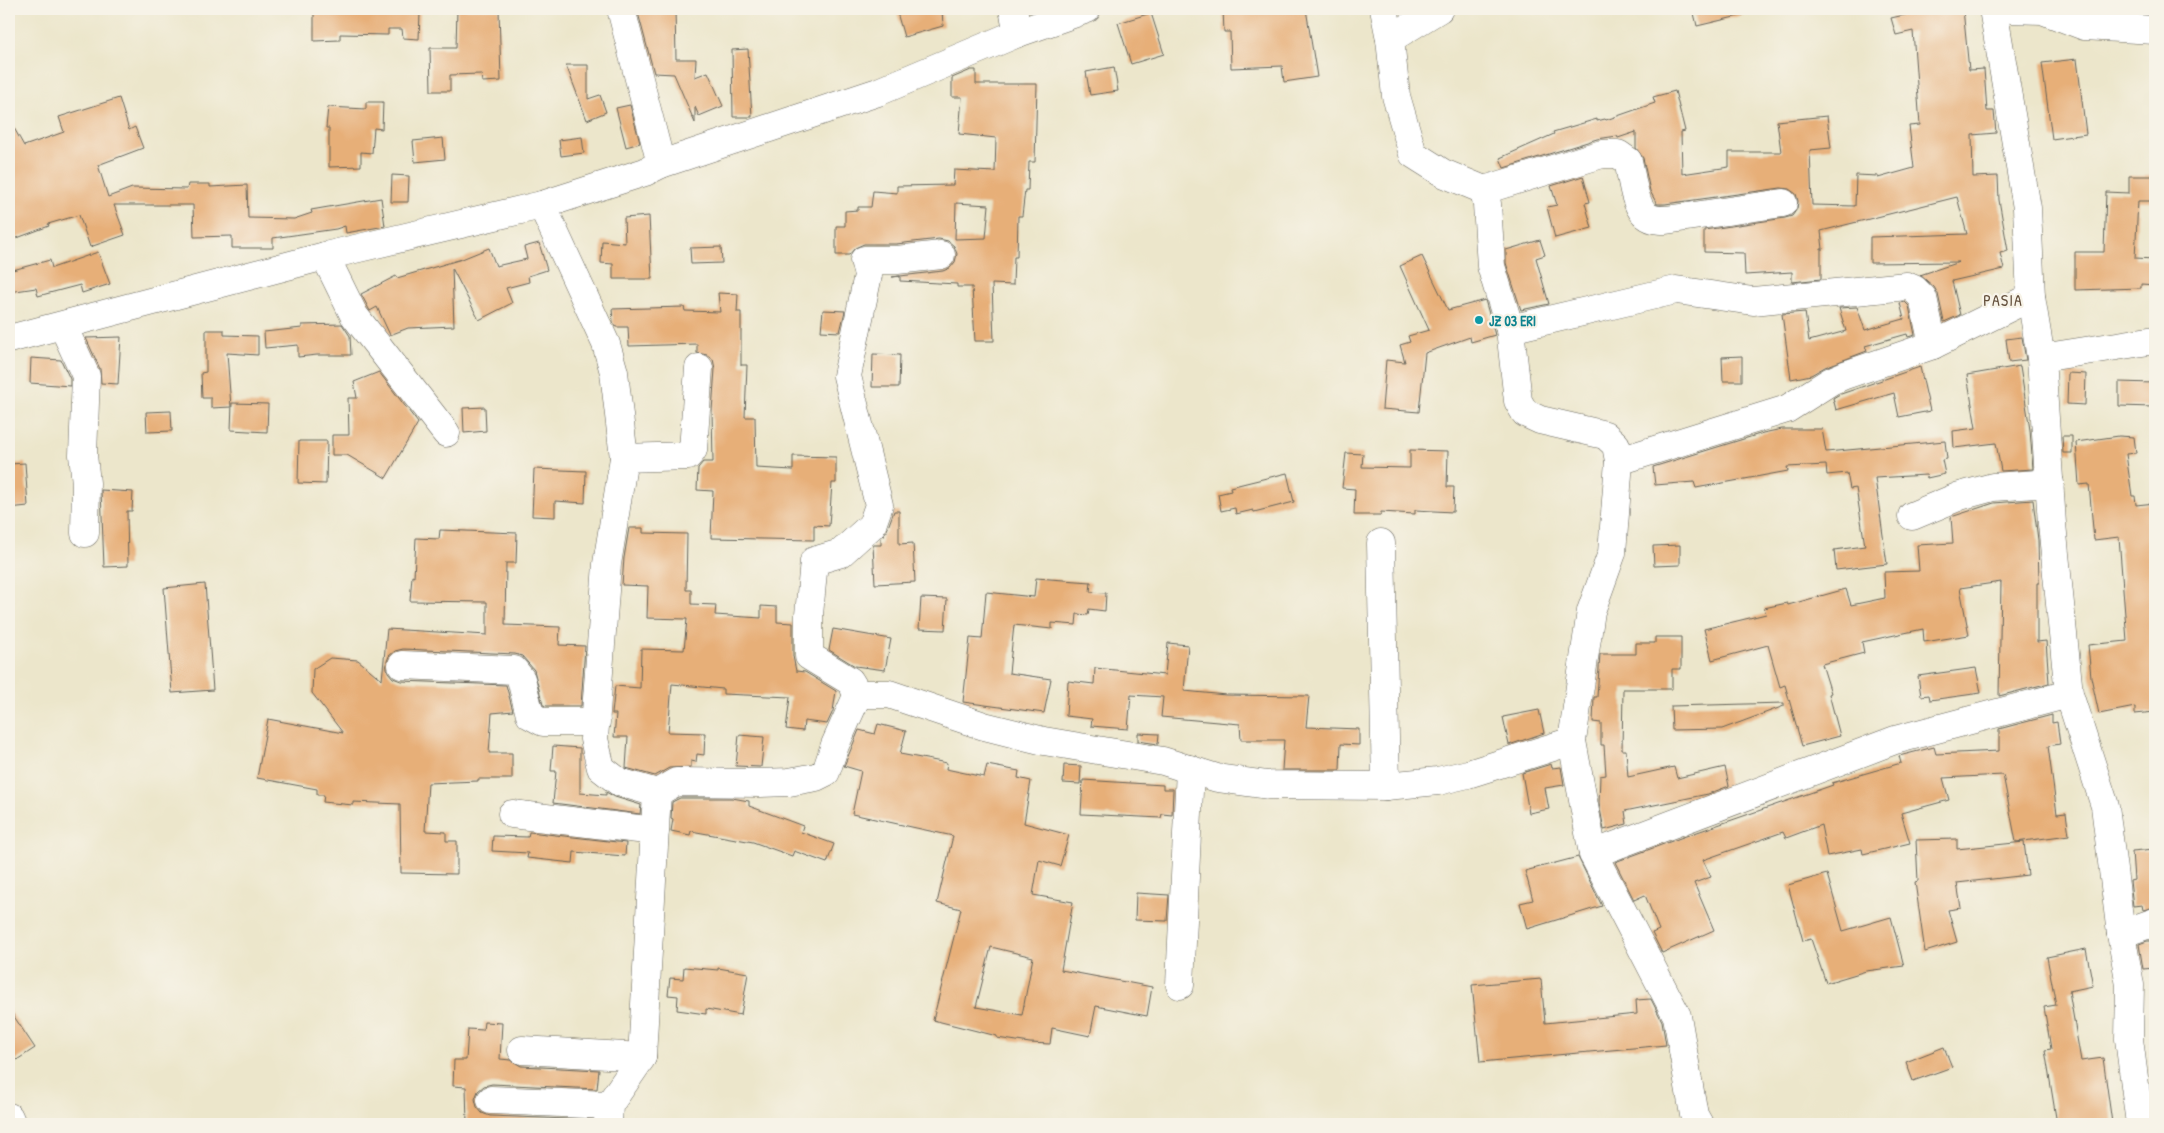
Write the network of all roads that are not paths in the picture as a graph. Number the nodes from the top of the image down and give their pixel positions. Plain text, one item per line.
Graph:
1 (620, 9) edge
2 (1087, 9) edge
3 (1384, 9) edge
4 (1439, 9) edge
5 (1993, 9) edge
6 (2011, 9) edge
7 (1015, 21) edge
8 (2155, 30) edge
9 (1390, 39) junction
10 (661, 164) junction
11 (1484, 190) junction
12 (1783, 203) dead end
13 (542, 205) junction
14 (942, 255) dead end
15 (325, 256) junction
16 (2031, 296) junction
17 (68, 324) junction
18 (1510, 329) junction
19 (9, 339) edge
20 (2155, 340) edge
21 (1933, 345) junction
22 (2041, 358) junction
23 (700, 368) dead end
24 (446, 433) dead end
25 (624, 458) junction
26 (1619, 462) junction
27 (2050, 483) junction
28 (1912, 516) dead end
29 (85, 533) dead end
30 (1381, 543) dead end
31 (402, 665) dead end
32 (858, 694) junction
33 (2069, 694) junction
34 (596, 722) junction
35 (1572, 741) junction
36 (1190, 769) junction
37 (1386, 786) junction
38 (657, 793) junction
39 (512, 814) dead end
40 (655, 831) junction
41 (1593, 854) junction
42 (2155, 922) edge
43 (2121, 934) junction
44 (1180, 984) dead end
45 (522, 1050) dead end
46 (642, 1057) junction
47 (491, 1100) dead end
48 (609, 1115) edge
49 (9, 1117) edge
50 (12, 1124) edge
51 (1699, 1124) edge
52 (2140, 1124) edge

1 - 10 street
2 - 7 street
3 - 9 street
4 - 9 street
5 - 16 street
6 - 8 street
7 - 10 street
9 - 11 street
10 - 13 street
11 - 12 street
11 - 18 street
13 - 15 street
13 - 25 street
14 - 32 street
15 - 17 street
15 - 24 street
16 - 21 street
16 - 22 street
17 - 19 street
17 - 29 street
18 - 21 street
18 - 26 street
20 - 22 street
21 - 26 street
22 - 27 street
23 - 25 street
25 - 34 street
26 - 35 street
27 - 28 street
27 - 33 street
30 - 37 street
31 - 34 street
32 - 36 street
32 - 38 street
33 - 41 street
33 - 43 street
34 - 38 street
35 - 37 street
35 - 41 street
36 - 37 street
36 - 44 street
38 - 40 street
39 - 40 street
40 - 46 street
41 - 51 street
42 - 43 street
43 - 52 street
45 - 46 street
46 - 48 street
47 - 48 street
49 - 50 street

